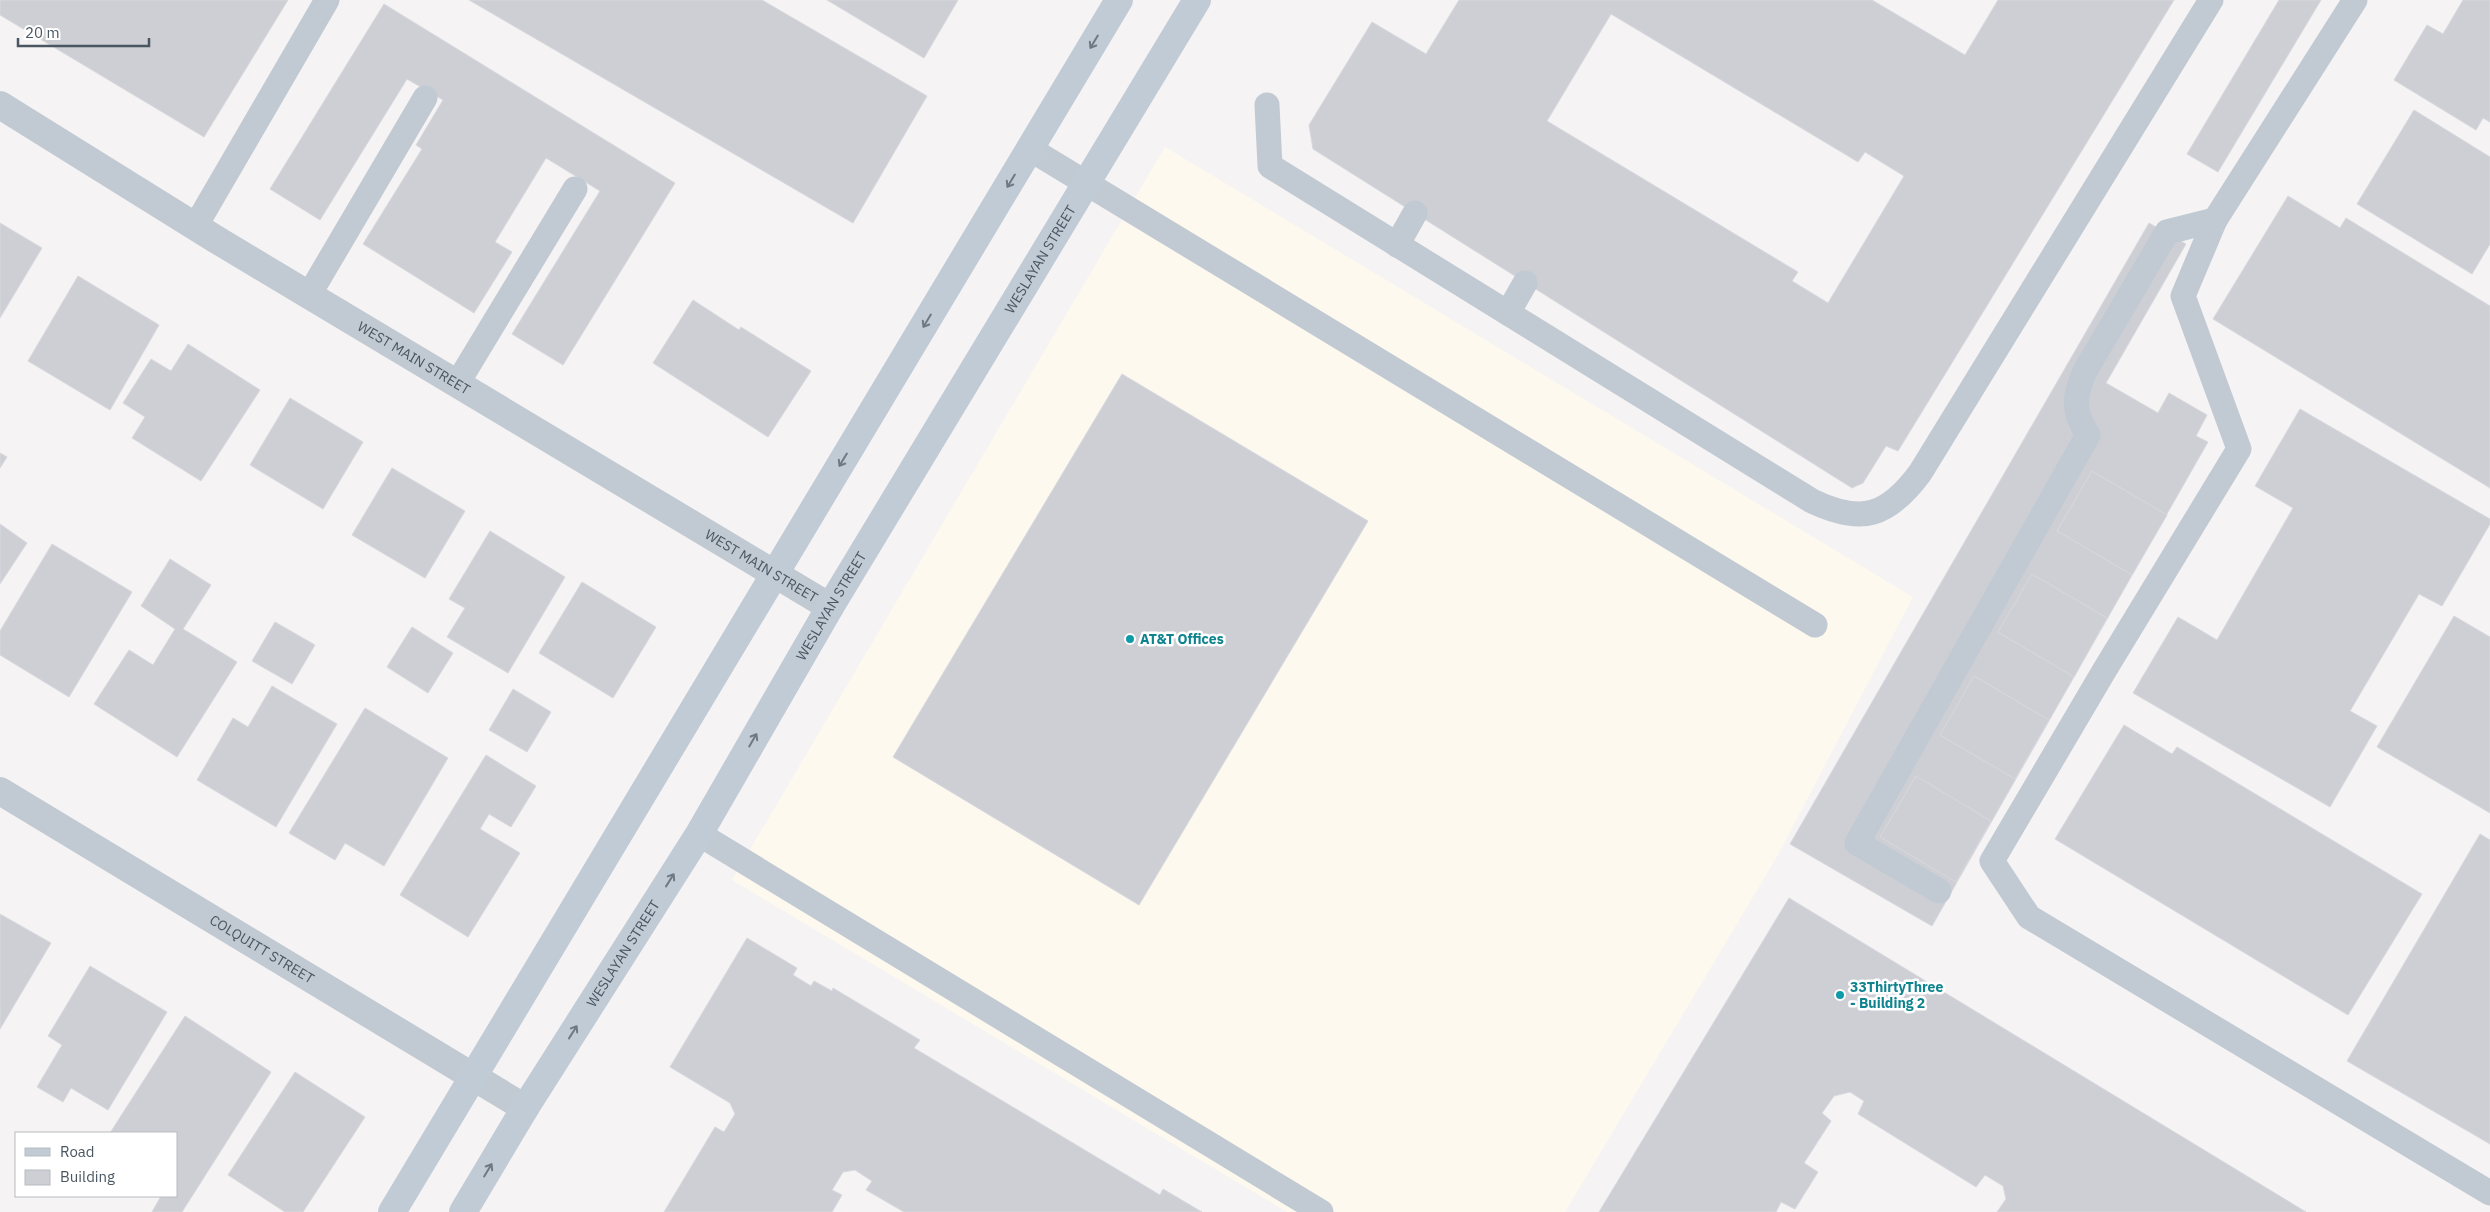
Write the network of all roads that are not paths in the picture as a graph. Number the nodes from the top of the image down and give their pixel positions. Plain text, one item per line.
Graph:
1 (327, 0) edge
2 (1119, 0) edge
3 (1197, 0) edge
4 (2211, 0) edge
5 (2355, 0) edge
6 (425, 98) dead end
7 (0, 105) edge
8 (1267, 105) dead end
9 (1030, 149) junction
10 (1086, 183) junction
11 (575, 189) dead end
12 (1416, 214) dead end
13 (2215, 220) junction
14 (195, 227) junction
15 (1397, 245) junction
16 (1525, 283) dead end
17 (308, 295) junction
18 (1508, 313) junction
19 (457, 384) junction
20 (774, 575) junction
21 (830, 607) junction
22 (1815, 625) dead end
23 (0, 791) edge
24 (699, 834) junction
25 (1939, 891) dead end
26 (475, 1077) junction
27 (525, 1108) junction
28 (2490, 1193) edge
29 (392, 1212) edge
30 (463, 1212) edge
31 (1321, 1212) edge

1 - 14 lane
2 -> 9 main road
3 - 10 main road, WESLAYAN STREET
4 - 18 lane
5 - 13 lane
6 - 17 lane
7 - 14 street, WEST MAIN STREET
8 - 15 lane
9 - 10 lane
9 -> 20 main road
10 - 21 main road, WESLAYAN STREET
10 - 22 lane
11 - 19 lane
12 - 15 lane
13 - 25 lane
13 - 28 lane
14 - 17 street, WEST MAIN STREET
15 - 18 lane
16 - 18 lane
17 - 19 street, WEST MAIN STREET
19 - 20 street, WEST MAIN STREET
20 - 21 street, WEST MAIN STREET
20 - 26 main road
24 -> 21 main road, WESLAYAN STREET
23 - 26 street, COLQUITT STREET
27 -> 24 main road, WESLAYAN STREET
24 - 31 lane
26 - 27 street, COLQUITT STREET
26 - 29 main road
30 -> 27 main road, WESLAYAN STREET

